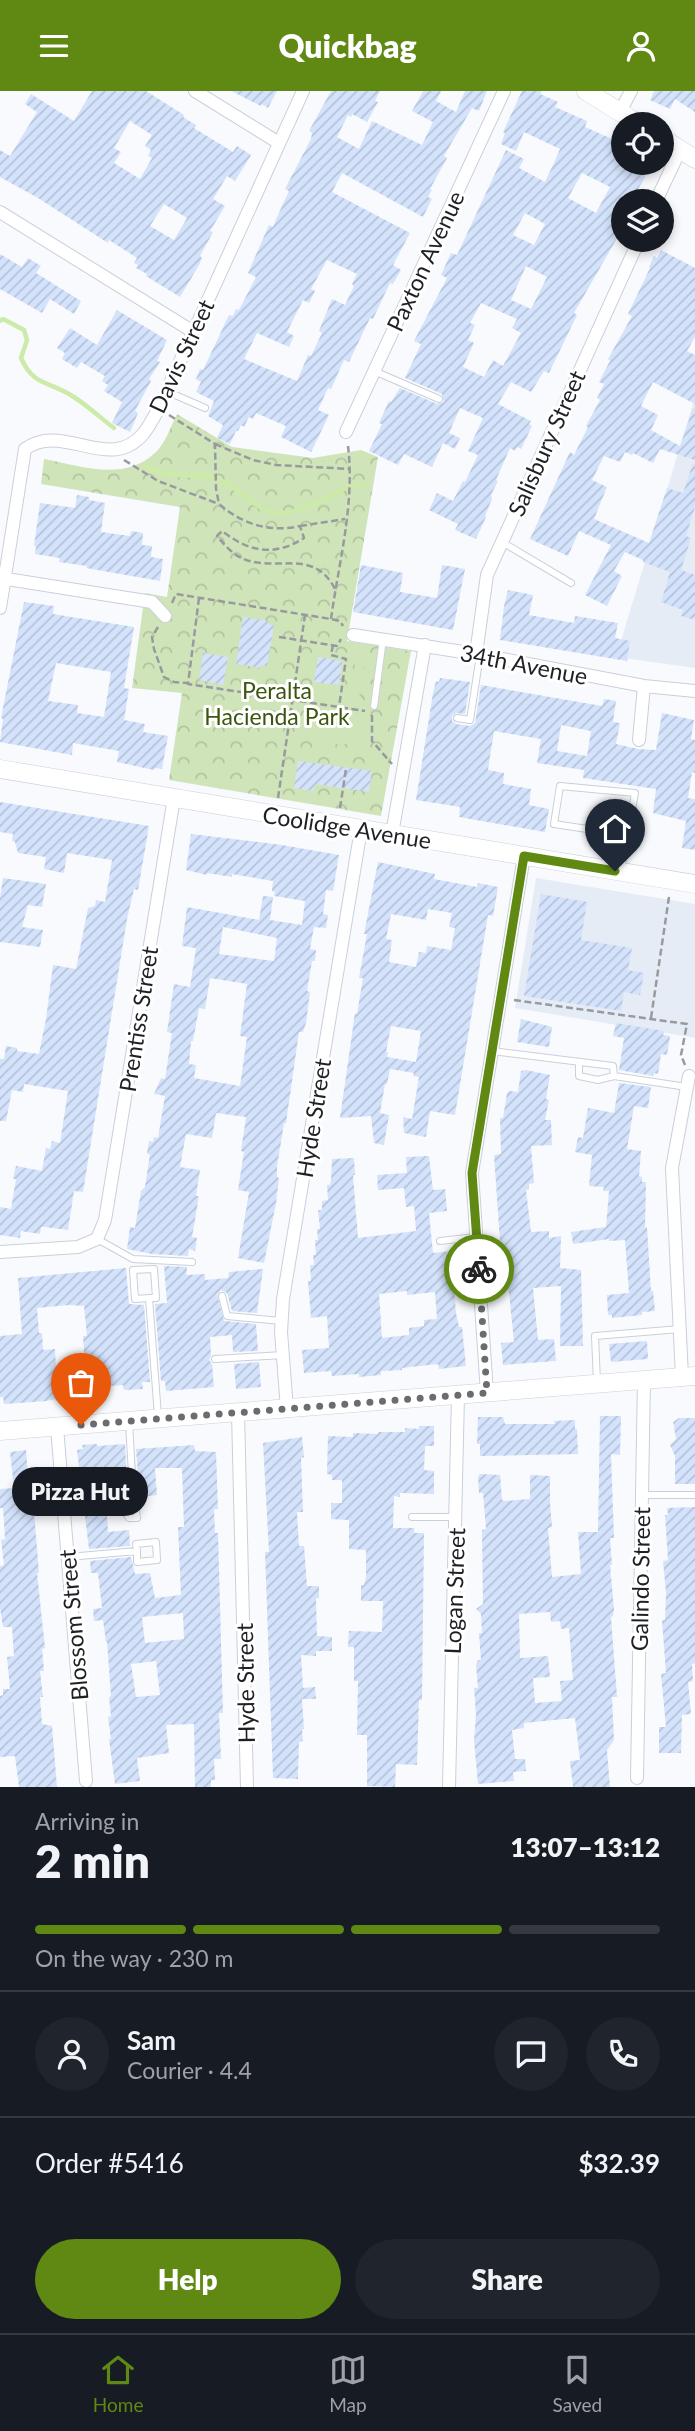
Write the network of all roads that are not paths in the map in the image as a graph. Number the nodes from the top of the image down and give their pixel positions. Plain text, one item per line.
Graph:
1 (195, 91) edge
2 (303, 91) edge
3 (504, 91) edge
4 (586, 91) edge
5 (631, 91) edge
6 (620, 112) joint
7 (279, 143) junction
8 (688, 154) edge
9 (664, 189) edge
10 (0, 212) edge
11 (634, 252) edge
12 (192, 331) junction
13 (374, 371) junction
14 (166, 391) junction
15 (439, 399) dead end
16 (205, 408) dead end
17 (346, 432) road end
18 (502, 542) junction
19 (3, 578) edge
20 (571, 583) dead end
21 (0, 608) edge
22 (165, 616) road end
23 (353, 635) dead end
24 (383, 639) junction
25 (425, 645) junction
26 (478, 655) junction
27 (644, 687) junction
28 (695, 691) edge
29 (374, 706) dead end
30 (457, 718) dead end
31 (639, 740) dead end
32 (0, 769) edge
33 (174, 798) junction
34 (361, 829) junction
35 (392, 834) junction
36 (627, 835) junction
37 (524, 856) junction
38 (621, 872) junction
39 (695, 884) edge
40 (492, 1051) junction
41 (579, 1062) junction
42 (614, 1076) junction
43 (688, 1081) joint
44 (476, 1237) junction
45 (97, 1239) junction
46 (439, 1241) dead end
47 (0, 1252) edge
48 (192, 1262) dead end
49 (222, 1296) dead end
50 (149, 1298) junction
51 (282, 1321) junction
52 (680, 1329) junction
53 (283, 1356) junction
54 (215, 1359) dead end
55 (689, 1377) edge
56 (644, 1380) junction
57 (597, 1384) junction
58 (487, 1393) junction
59 (458, 1395) junction
60 (287, 1409) junction
61 (238, 1412) junction
62 (158, 1418) junction
63 (129, 1421) junction
64 (57, 1427) junction
65 (0, 1431) edge
66 (133, 1491) dead end
67 (641, 1495) junction
68 (695, 1495) edge
69 (412, 1517) dead end
70 (456, 1517) junction
71 (136, 1551) dead end
72 (68, 1557) junction
73 (86, 1781) dead end
74 (634, 1782) edge
75 (247, 1787) edge
76 (449, 1787) edge

1 - 7 street
2 - 7 street, Davis Street
3 - 13 street, Paxton Avenue
4 - 6 main road
5 - 6 street
7 - 12 street, Davis Street
8 - 9 street
10 - 12 street
11 - 18 street, Salisbury Street
12 - 14 street, Davis Street
13 - 15 lane
13 - 17 street, Paxton Avenue
14 - 16 lane
14 - 19 street, Davis Street
18 - 20 lane
18 - 26 street, Salisbury Street
19 - 21 street
19 - 22 street
23 - 24 street, 34th Avenue
24 - 25 street, 34th Avenue
24 - 29 lane
25 - 26 street, 34th Avenue
25 - 35 street
26 - 27 street, 34th Avenue
26 - 30 lane
27 - 28 street, 34th Avenue
27 - 31 street
32 - 33 main road, Coolidge Avenue
33 - 34 main road, Coolidge Avenue
33 - 45 street, Prentiss Street
34 - 35 main road, Coolidge Avenue
34 - 51 street, Hyde Street
35 - 37 main road, Coolidge Avenue
36 - 36 lane
36 - 38 lane
37 - 38 main road, Coolidge Avenue
37 - 40 street
38 - 39 main road, Coolidge Avenue
40 - 41 lane
40 - 44 street
41 - 42 lane
41 - 42 lane
42 - 43 lane
43 - 52 street
44 - 46 lane
44 - 58 street
45 - 47 street
45 - 48 lane
49 - 51 lane
50 - 50 lane
50 - 62 lane
51 - 53 street, Hyde Street
52 - 55 street
52 - 57 lane
53 - 54 lane
53 - 60 street, Hyde Street
55 - 56 main road
56 - 57 main road
56 - 67 street, Galindo Street
57 - 58 main road
58 - 59 main road
59 - 60 main road
59 - 70 street, Logan Street
60 - 61 main road
61 - 62 main road
61 - 75 street, Hyde Street
62 - 63 main road
63 - 64 main road
63 - 66 lane
64 - 65 main road
64 - 72 street, Blossom Street
67 - 68 lane
67 - 74 street, Galindo Street
69 - 70 lane
70 - 76 street, Logan Street
71 - 72 lane
72 - 73 street, Blossom Street

